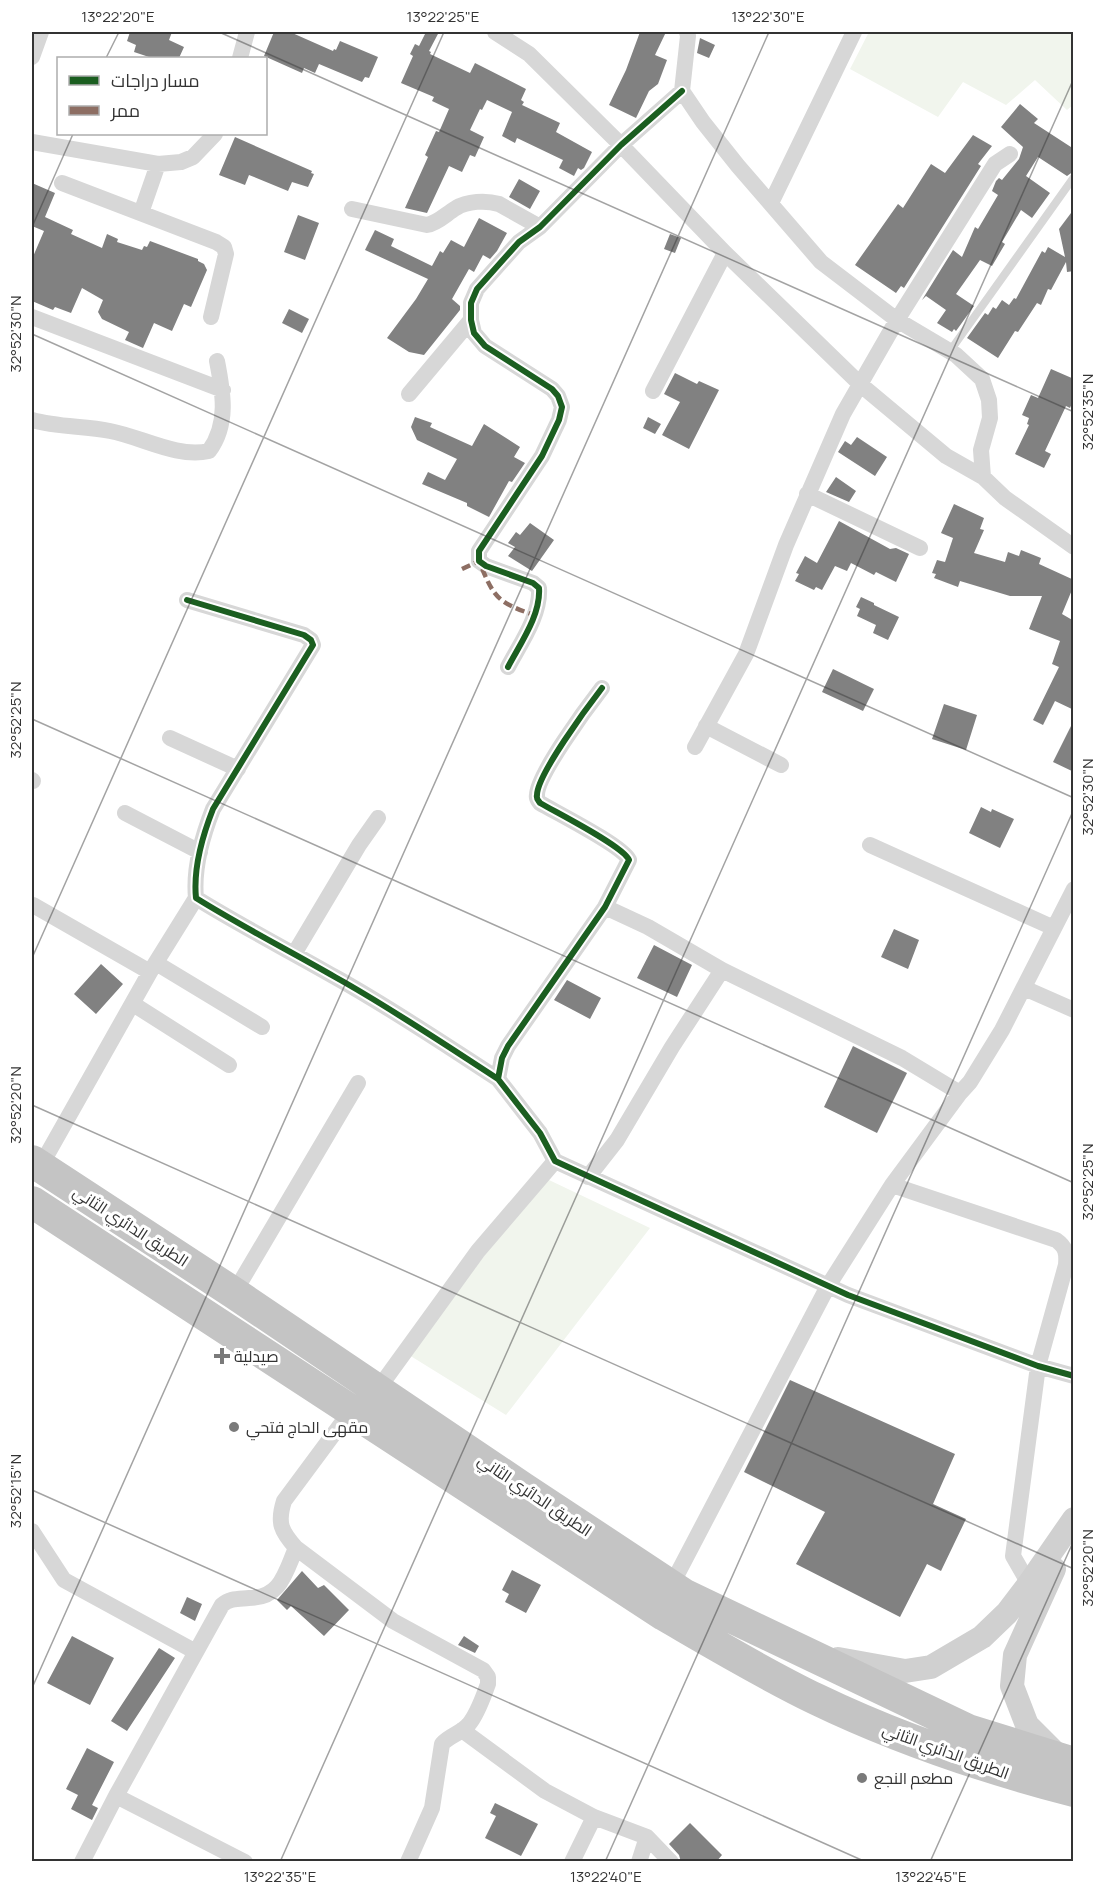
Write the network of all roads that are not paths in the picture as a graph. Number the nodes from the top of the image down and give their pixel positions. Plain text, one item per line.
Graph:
1 (40, 32) edge
2 (247, 32) edge
3 (495, 32) edge
4 (687, 32) edge
5 (854, 32) edge
6 (32, 57) edge
7 (240, 57) edge
8 (682, 91) junction
9 (214, 135) edge
10 (32, 142) edge
11 (621, 145) junction
12 (1010, 154) dead end
13 (158, 164) junction
14 (1074, 177) edge
15 (62, 183) dead end
16 (771, 203) junction
17 (352, 209) dead end
18 (141, 213) junction
19 (540, 228) junction
20 (724, 253) junction
21 (32, 317) edge
22 (211, 317) dead end
23 (471, 320) junction
24 (897, 320) junction
25 (950, 351) junction
26 (217, 361) dead end
27 (861, 385) junction
28 (223, 390) junction
29 (653, 392) dead end
30 (409, 394) dead end
31 (32, 420) edge
32 (983, 477) junction
33 (807, 494) junction
34 (1074, 547) edge
35 (920, 548) dead end
36 (187, 600) dead end
37 (508, 667) dead end
38 (602, 688) dead end
39 (706, 726) junction
40 (170, 738) dead end
41 (695, 747) dead end
42 (781, 765) dead end
43 (238, 769) junction
44 (125, 813) dead end
45 (378, 818) dead end
46 (870, 845) dead end
47 (200, 852) junction
48 (1074, 889) edge
49 (196, 898) junction
50 (33, 905) dead end
51 (605, 907) junction
52 (1054, 928) junction
53 (294, 954) junction
54 (153, 968) junction
55 (722, 970) junction
56 (1024, 988) junction
57 (133, 1004) junction
58 (1074, 1010) edge
59 (262, 1027) dead end
60 (229, 1065) dead end
61 (498, 1079) junction
62 (358, 1083) dead end
63 (960, 1093) junction
64 (555, 1161) junction
65 (36, 1164) edge
66 (588, 1177) junction
67 (892, 1185) junction
68 (32, 1203) edge
69 (828, 1286) junction
70 (234, 1293) junction
71 (1038, 1366) junction
72 (1074, 1376) edge
73 (378, 1389) junction
74 (350, 1412) junction
75 (1074, 1519) edge
76 (32, 1531) edge
77 (1074, 1534) edge
78 (296, 1548) junction
79 (1029, 1584) junction
80 (671, 1586) junction
81 (798, 1648) junction
82 (196, 1652) junction
83 (462, 1730) junction
84 (1068, 1761) edge
85 (1074, 1791) edge
86 (116, 1796) junction
87 (594, 1817) junction
88 (647, 1837) junction
89 (82, 1862) edge
90 (245, 1862) edge
91 (408, 1862) edge
92 (572, 1862) edge
93 (639, 1862) edge
94 (671, 1862) edge

1 - 6 street
2 - 7 street
3 - 11 street
4 - 8 street
5 - 16 street
8 - 11 street
8 - 16 street
9 - 13 street
10 - 13 street
11 - 19 street
11 - 20 street
12 - 24 street
13 - 18 street
14 - 25 lane
15 - 18 street
16 - 24 street
17 - 19 street
18 - 22 street
19 - 23 street
20 - 27 street
20 - 29 street
21 - 28 street
23 - 30 street
23 - 37 street
24 - 25 street
24 - 27 street
25 - 32 street
26 - 28 street
27 - 32 street
27 - 33 street
28 - 31 street
32 - 34 street
33 - 35 street
33 - 39 street
36 - 43 street
38 - 51 street
39 - 41 street
39 - 42 street
40 - 43 street
43 - 47 street
44 - 47 street
45 - 53 street
46 - 52 street
47 - 49 street
48 - 52 street
49 - 53 street
49 - 54 street
50 - 54 street
51 - 55 street
51 - 61 street
52 - 56 street
53 - 61 street
54 - 57 street
54 - 59 street
55 - 63 street
55 - 66 street
56 - 58 street
56 - 63 street
57 - 60 street
57 - 65 street
61 - 64 street
62 - 70 street
63 - 67 street
64 - 66 street
64 - 73 street
65 - 70 highway, الطريق الدائري الثاني
66 - 69 street
67 - 69 street
67 - 71 street
68 - 74 highway, الطريق الدائري الثاني
69 - 71 street
69 - 80 street
70 - 73 highway, الطريق الدائري الثاني
71 - 72 street
71 - 79 street
73 - 80 highway, الطريق الدائري الثاني
74 - 78 street
74 - 85 highway, الطريق الدائري الثاني
75 - 79 street
76 - 82 street
77 - 84 street
78 - 82 street
78 - 83 street
79 - 81 street
80 - 81 highway, الطريق الدائري الثاني
81 - 84 highway, الطريق الدائري الثاني
82 - 86 street
83 - 87 street
83 - 91 street
86 - 89 street
86 - 90 street
87 - 88 street
87 - 92 street
88 - 93 street
88 - 94 street

